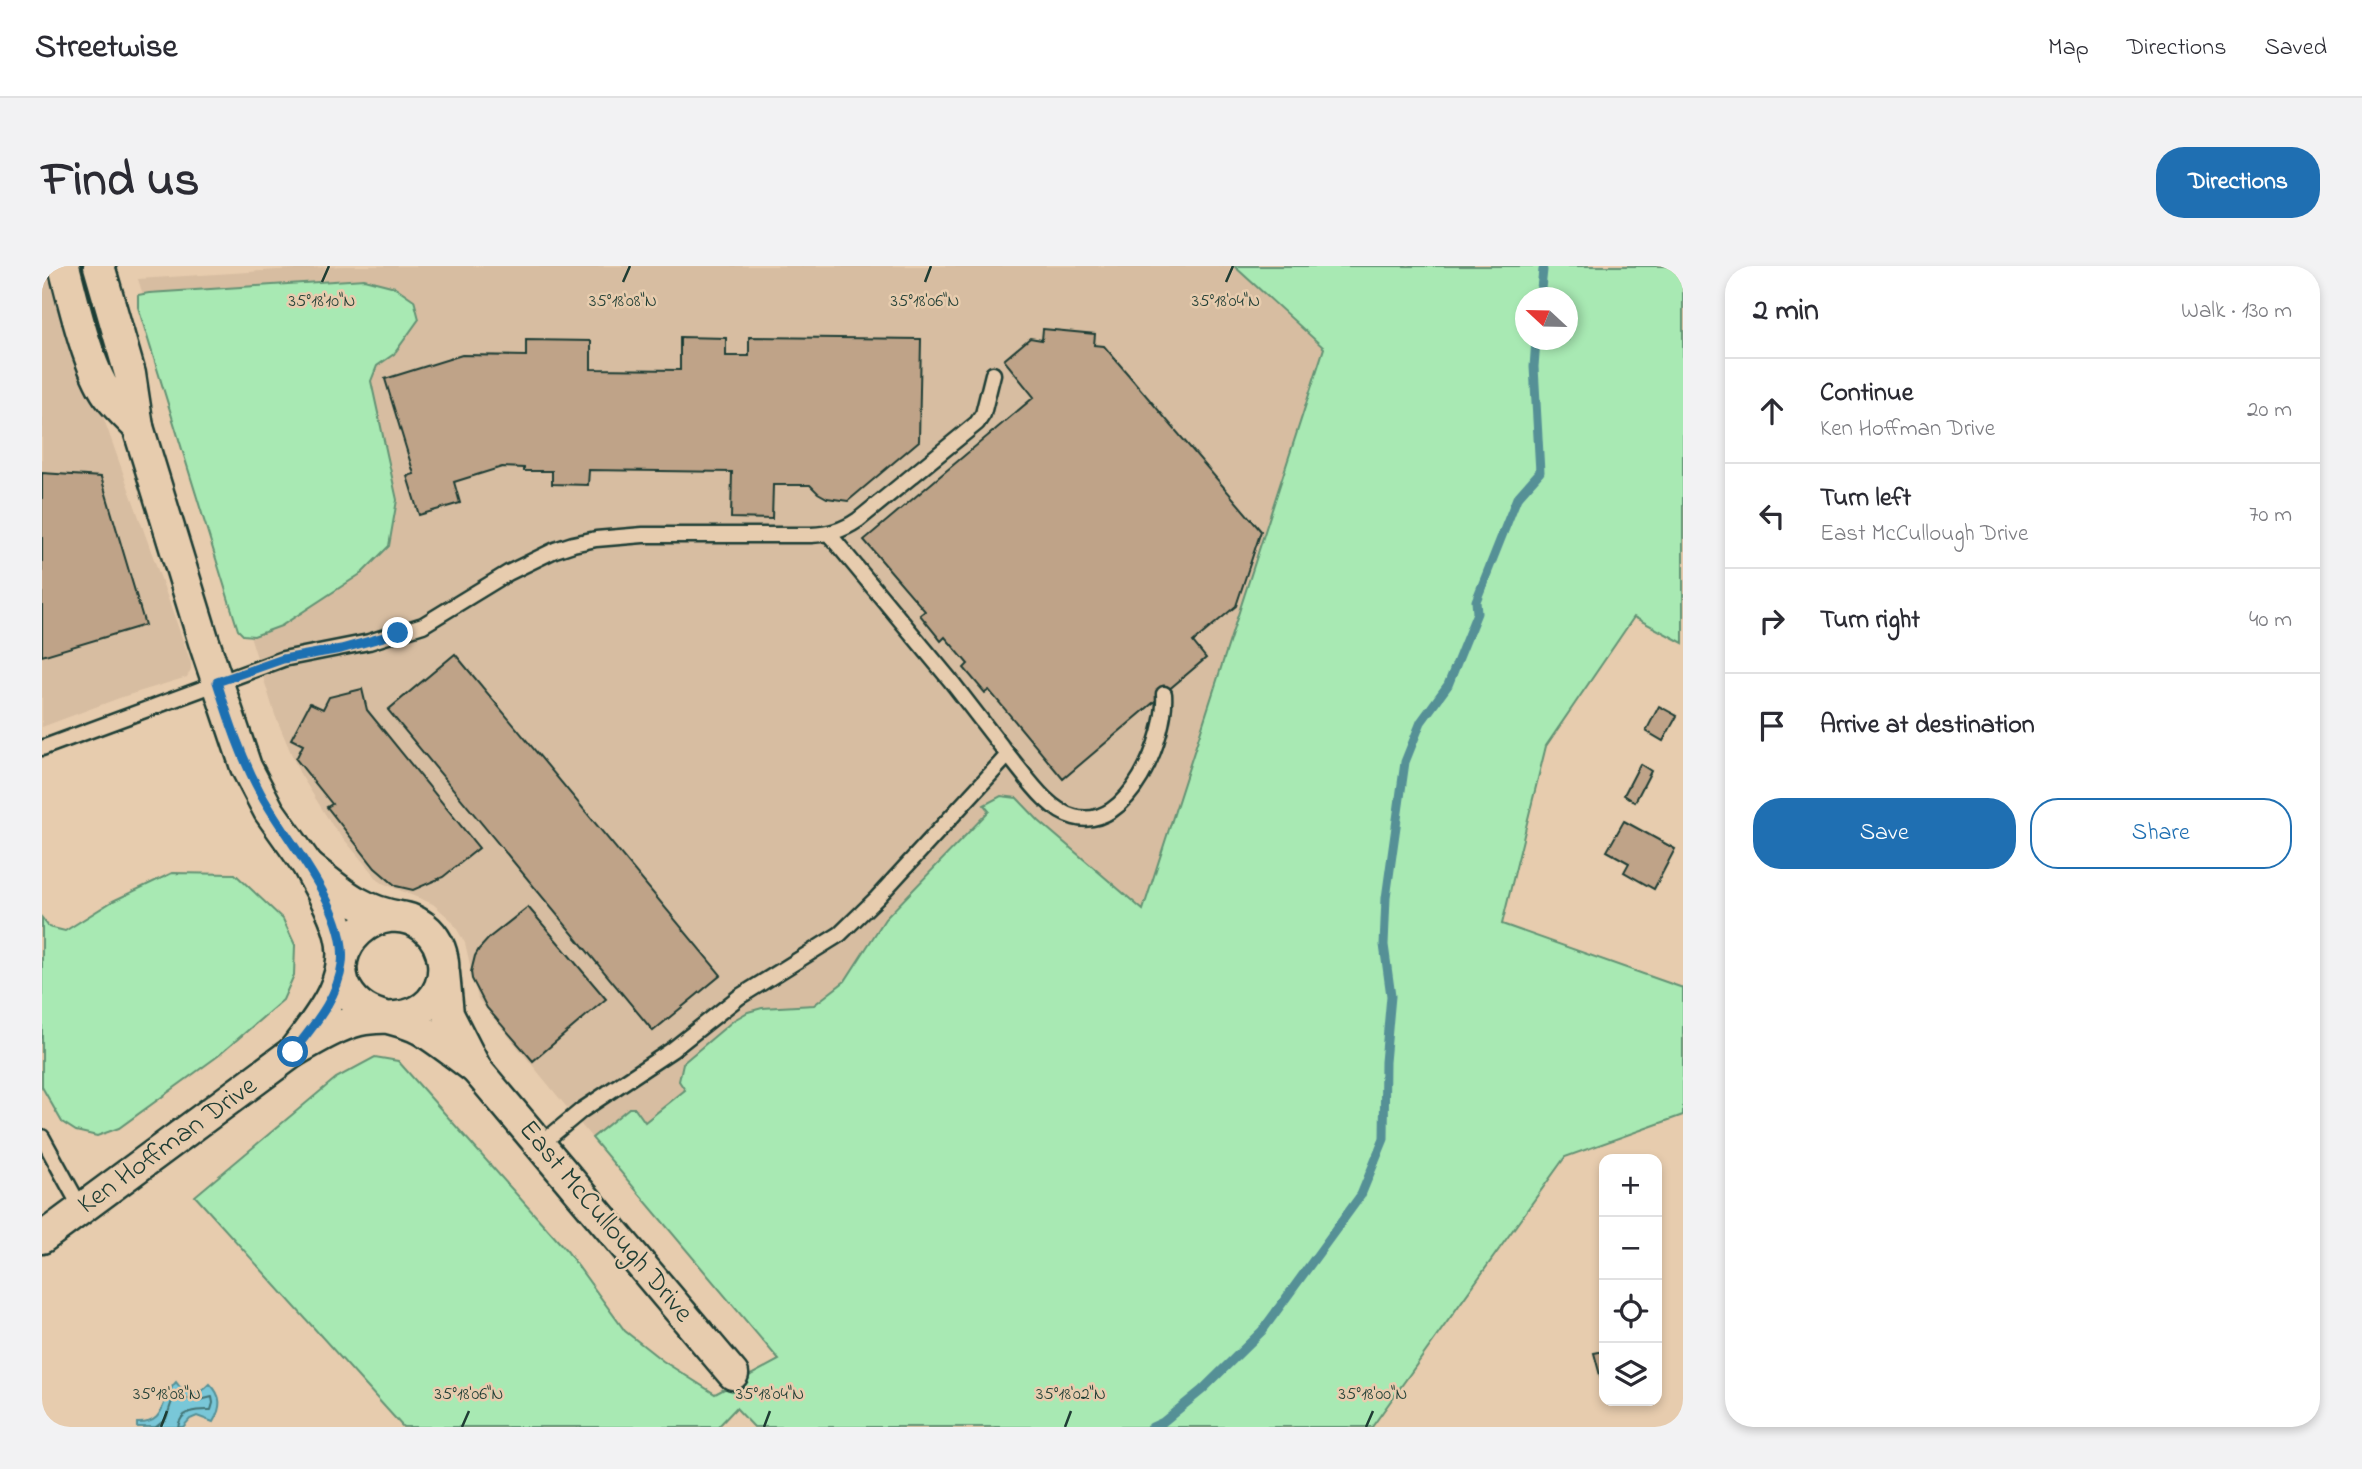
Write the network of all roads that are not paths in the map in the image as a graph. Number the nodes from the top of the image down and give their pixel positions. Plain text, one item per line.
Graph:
1 (64, 266) edge
2 (99, 266) edge
3 (993, 374) dead end
4 (138, 427) junction
5 (829, 534) junction
6 (217, 682) junction
7 (1164, 694) dead end
8 (42, 748) edge
9 (1008, 755) junction
10 (308, 866) junction
11 (400, 917) junction
12 (342, 964) junction
13 (443, 973) junction
14 (390, 1018) junction
15 (293, 1052) junction
16 (476, 1069) junction
17 (42, 1137) edge
18 (540, 1145) junction
19 (82, 1210) junction
20 (42, 1238) edge
21 (733, 1374) dead end

1 - 4 street, East McCullough Drive
2 - 4 street, East McCullough Drive
3 - 5 lane
4 - 6 street, East McCullough Drive
5 - 6 lane
5 - 9 lane
6 - 8 lane
6 - 10 street, East McCullough Drive
7 - 9 lane
9 - 18 lane
10 - 11 street, East McCullough Drive
10 - 12 street, East McCullough Drive
11 - 12 street
11 - 13 street, East McCullough Drive
12 - 14 street, East McCullough Drive
12 - 15 street, Ken Hoffman Drive
13 - 14 street
13 - 16 street, East McCullough Drive
14 - 15 street, Ken Hoffman Drive
14 - 16 street, East McCullough Drive
15 - 19 street, Ken Hoffman Drive
16 - 18 street, East McCullough Drive
17 - 19 lane
18 - 21 street, East McCullough Drive
19 - 20 street, Ken Hoffman Drive

